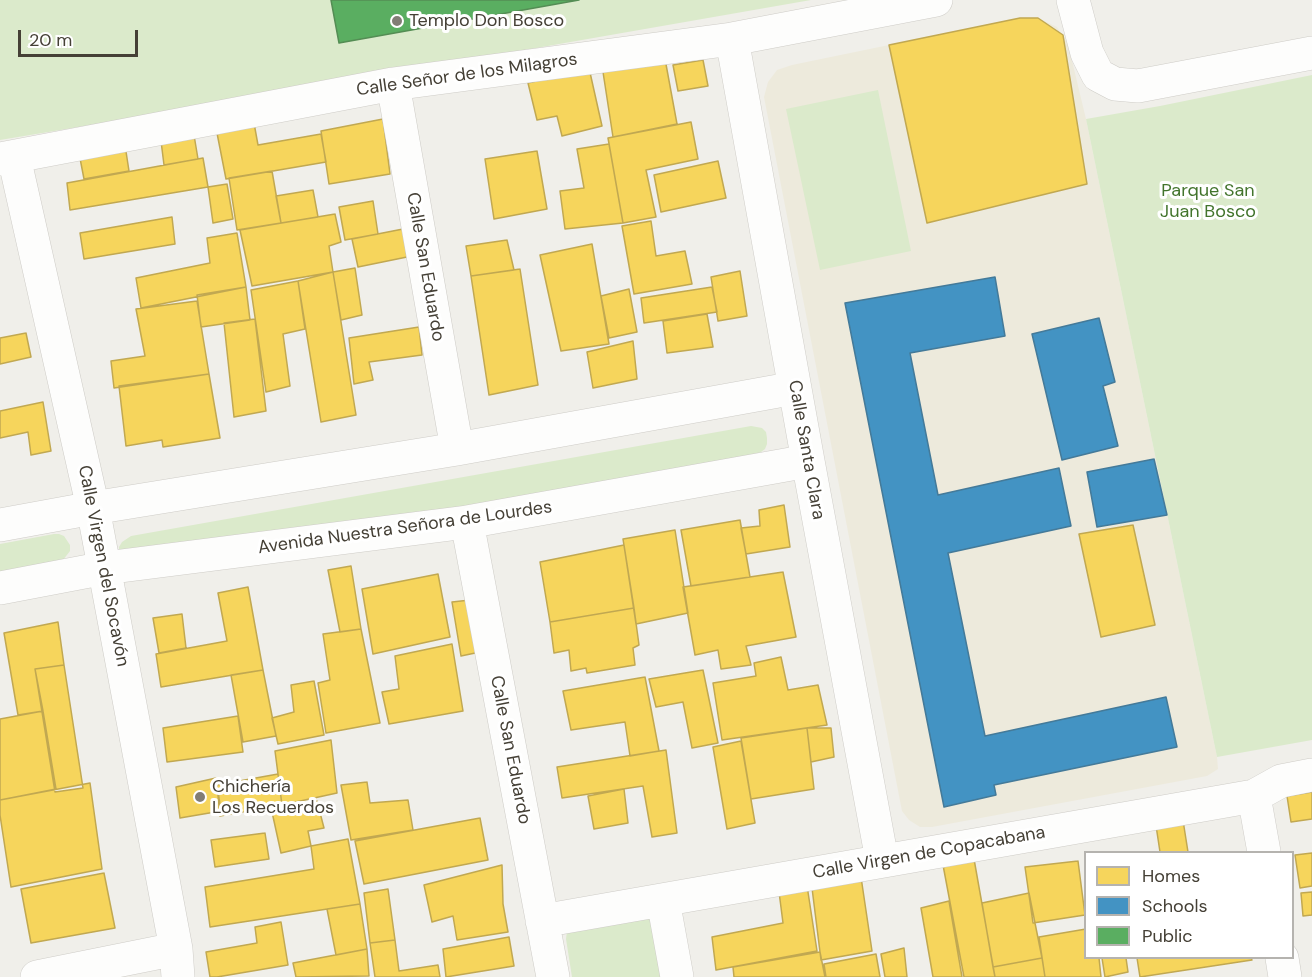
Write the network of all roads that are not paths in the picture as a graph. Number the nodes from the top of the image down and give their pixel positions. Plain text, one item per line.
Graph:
1 (936, 0) edge
2 (1072, 0) edge
3 (732, 39) junction
4 (1312, 53) edge
5 (393, 84) junction
6 (7, 158) edge
7 (795, 388) junction
8 (457, 449) junction
9 (808, 461) junction
10 (93, 508) junction
11 (467, 522) junction
12 (0, 525) edge
13 (105, 568) junction
14 (0, 588) edge
15 (1312, 775) edge
16 (1254, 796) junction
17 (1264, 851) edge
18 (882, 860) junction
19 (663, 900) junction
20 (542, 921) junction
21 (1282, 959) edge
22 (177, 963) edge
23 (37, 977) edge
24 (553, 977) edge
25 (677, 977) edge
26 (1285, 977) edge

1 - 3 street, Calle Señor de los Milagros
2 - 4 street
3 - 5 street, Calle Señor de los Milagros
3 - 7 street, Calle Santa Clara
5 - 6 street, Calle Señor de los Milagros
5 - 8 street, Calle San Eduardo
6 - 10 street, Calle Virgen del Socavón
7 - 8 street
7 - 9 street, Calle Santa Clara
8 - 10 street
9 - 11 street, Avenida Nuestra Señora de Lourdes
9 - 18 street, Calle Santa Clara
10 - 12 street
10 - 13 street, Calle Virgen del Socavón
11 - 13 street, Avenida Nuestra Señora de Lourdes
11 - 20 street, Calle San Eduardo
13 - 14 street, Avenida Nuestra Señora de Lourdes
13 - 22 street, Calle Virgen del Socavón
15 - 16 street, Calle Virgen de Copacabana
16 - 17 street
16 - 18 street, Calle Virgen de Copacabana
18 - 19 street, Calle Virgen de Copacabana
19 - 20 street, Calle Virgen de Copacabana
19 - 25 street
20 - 24 street, Calle San Eduardo
21 - 26 street
22 - 23 street

